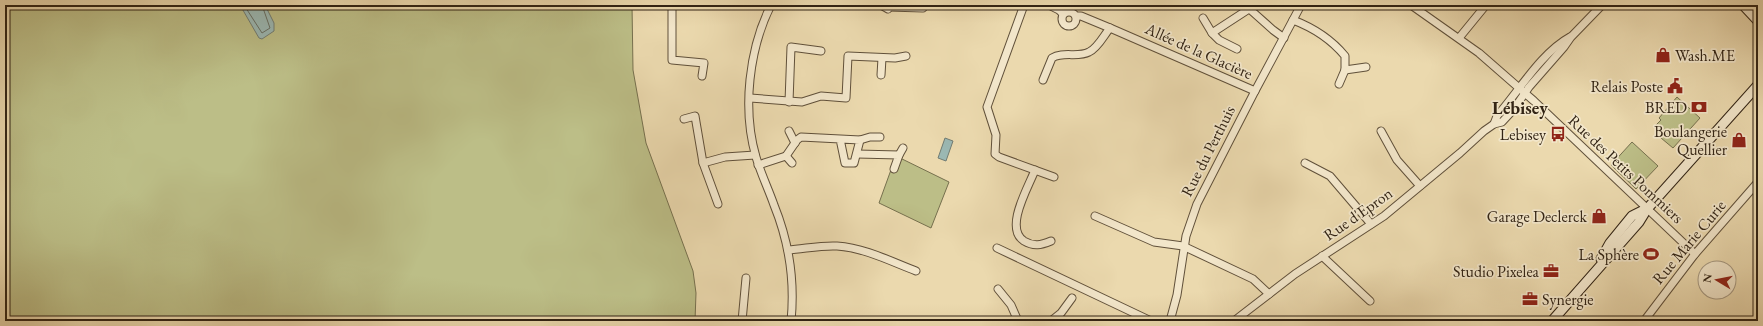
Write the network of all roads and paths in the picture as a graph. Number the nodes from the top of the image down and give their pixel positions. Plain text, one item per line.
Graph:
1 (672, 5) edge
2 (769, 5) edge
3 (1024, 5) edge
4 (1049, 5) edge
5 (1302, 5) edge
6 (1411, 5) edge
7 (1486, 5) edge
8 (1602, 5) edge
9 (1743, 5) edge
10 (886, 6) edge
11 (1249, 7) edge
12 (923, 8) dead end
13 (1063, 14) junction
14 (1076, 16) junction
15 (1203, 18) dead end
16 (1293, 20) junction
17 (1758, 21) edge
18 (1110, 28) junction
19 (1212, 33) junction
20 (1284, 38) junction
21 (1459, 38) junction
22 (1237, 49) dead end
23 (821, 51) dead end
24 (906, 56) dead end
25 (882, 58) junction
26 (1366, 67) dead end
27 (1345, 70) junction
28 (702, 76) dead end
29 (881, 76) dead end
30 (1043, 80) dead end
31 (1339, 84) dead end
32 (1758, 86) edge
33 (1255, 91) junction
34 (1522, 91) junction
35 (750, 98) junction
36 (789, 102) junction
37 (684, 119) dead end
38 (789, 131) dead end
39 (1381, 131) dead end
40 (880, 137) dead end
41 (840, 139) junction
42 (860, 140) junction
43 (795, 143) junction
44 (902, 148) dead end
45 (856, 154) junction
46 (755, 155) junction
47 (786, 156) junction
48 (899, 156) junction
49 (703, 163) junction
50 (792, 163) dead end
51 (1305, 163) dead end
52 (758, 165) junction
53 (894, 169) dead end
54 (1035, 170) junction
55 (1054, 177) dead end
56 (1758, 182) edge
57 (1420, 186) junction
58 (718, 204) dead end
59 (1647, 209) junction
60 (1095, 216) dead end
61 (1371, 224) junction
62 (1050, 241) dead end
63 (1183, 246) junction
64 (997, 248) dead end
65 (788, 250) junction
66 (1695, 254) junction
67 (1322, 256) junction
68 (916, 271) dead end
69 (746, 278) dead end
70 (998, 289) dead end
71 (1269, 294) junction
72 (1072, 298) dead end
73 (1370, 301) dead end
74 (742, 321) edge
75 (791, 321) edge
76 (1018, 321) edge
77 (1051, 321) edge
78 (1151, 321) edge
79 (1170, 321) edge
80 (1234, 321) edge
81 (1552, 321) edge
82 (1644, 321) edge

1 - 28 street
2 - 35 street
3 - 54 street
4 - 13 street, Allée de la Glacière
5 - 16 street, Rue du Perthuis
6 - 21 street, Rue des Petits Pommiers
7 - 21 street
8 - 34 street, Rue d'Epron
9 - 17 main road
10 - 12 street
11 - 19 street
11 - 20 street
13 - 14 street, Allée de la Glacière
13 - 14 street, Allée de la Glacière
14 - 18 street, Allée de la Glacière
15 - 19 street
16 - 20 street, Rue du Perthuis
16 - 27 street
18 - 30 street
18 - 33 street, Allée de la Glacière
19 - 22 street
20 - 33 street, Rue du Perthuis
21 - 34 street, Rue des Petits Pommiers
23 - 36 street
24 - 25 street
25 - 29 street
25 - 36 street
26 - 27 street
27 - 31 street
32 - 59 main road
33 - 63 street, Rue du Perthuis
34 - 57 street, Rue d'Epron
34 - 59 street, Rue des Petits Pommiers
35 - 36 street
35 - 46 street
37 - 49 street
38 - 43 street
39 - 57 street
40 - 42 street
41 - 42 street
41 - 43 street
41 - 45 street
42 - 45 street
43 - 47 street
44 - 48 street
45 - 48 street
46 - 49 street
46 - 52 street
47 - 50 street
47 - 52 street
48 - 53 street
49 - 58 street
51 - 61 street
52 - 65 street
54 - 55 street
54 - 62 street
56 - 66 street, Rue Marie Curie
57 - 61 street, Rue d'Epron
59 - 66 street, Rue des Petits Pommiers
59 - 81 main road
60 - 63 street
61 - 67 street, Rue d'Epron
63 - 71 street
63 - 79 street, Rue du Perthuis
64 - 78 street
65 - 68 street
65 - 75 street
66 - 82 street, Rue Marie Curie
67 - 71 street, Rue d'Epron
67 - 73 street
69 - 74 street
70 - 76 street
71 - 80 street, Rue d'Epron
72 - 77 street

